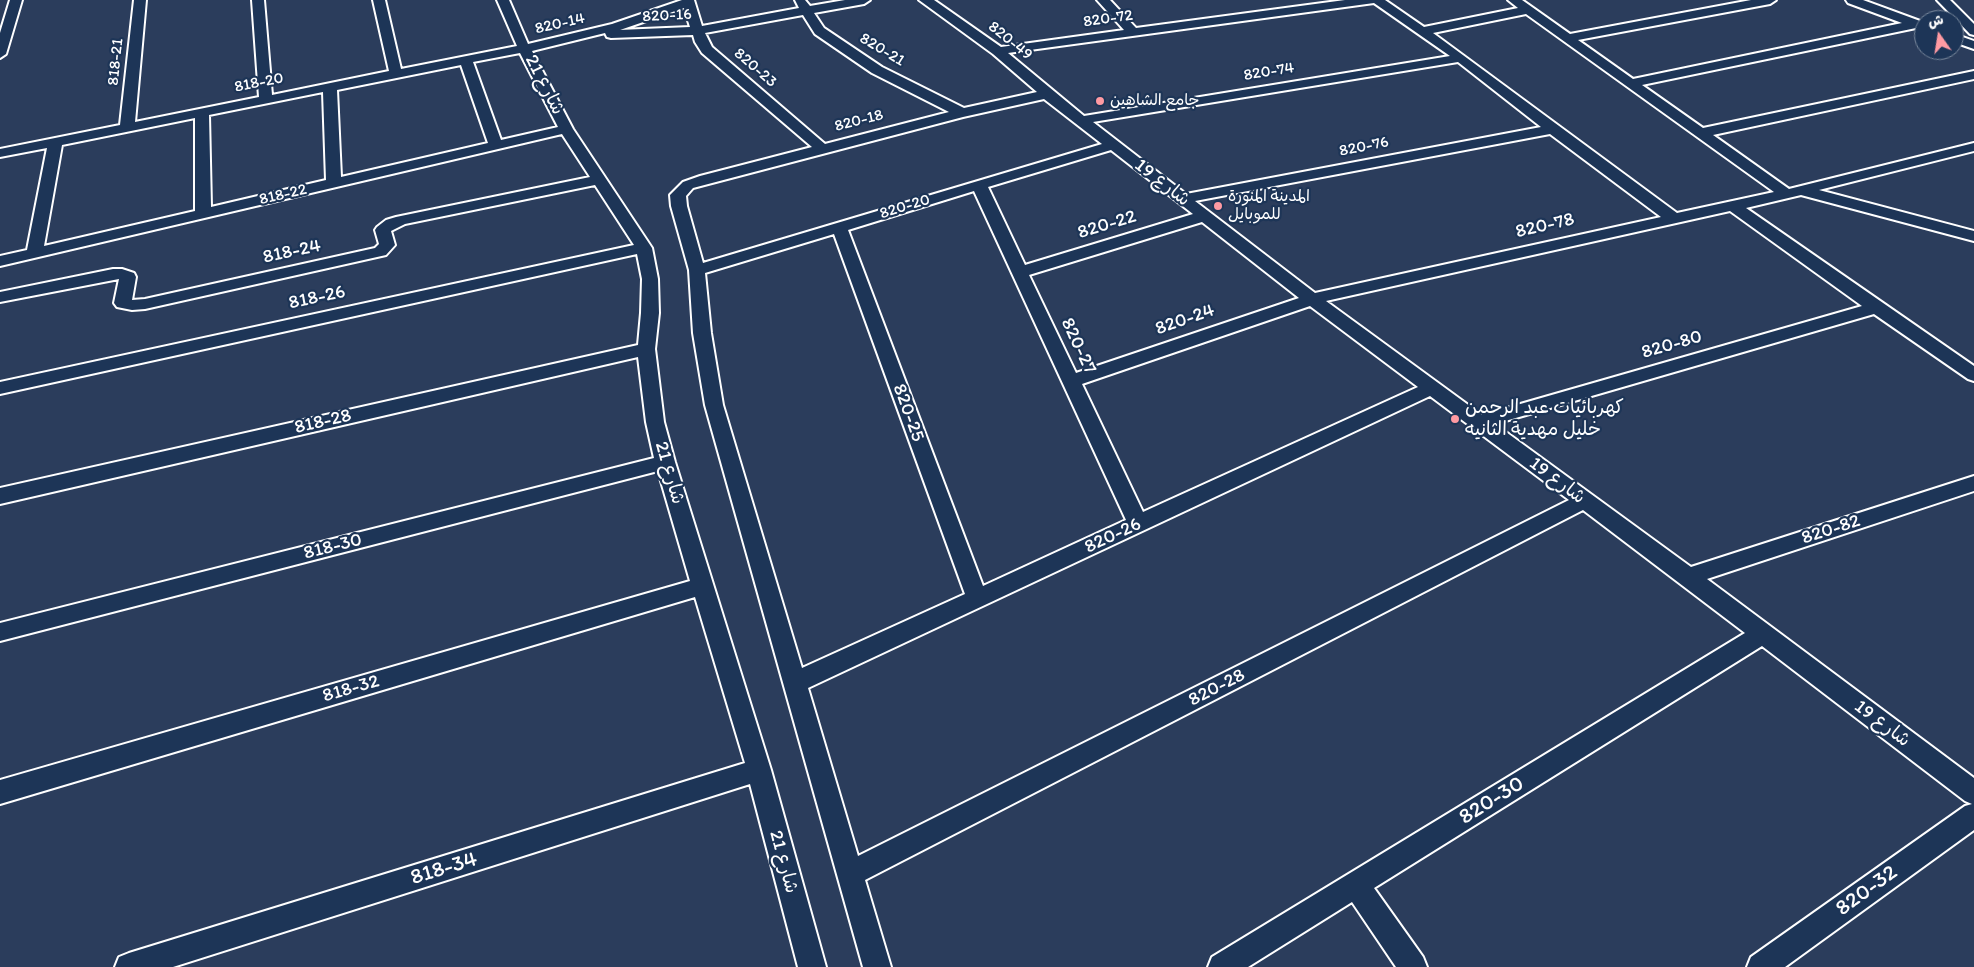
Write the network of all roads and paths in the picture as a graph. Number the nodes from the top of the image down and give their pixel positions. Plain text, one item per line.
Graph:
1 (16, 0) edge
2 (140, 0) edge
3 (258, 0) edge
4 (379, 0) edge
5 (502, 0) edge
6 (864, 0) edge
7 (925, 0) edge
8 (1103, 0) edge
9 (1372, 0) edge
10 (1377, 0) edge
11 (1515, 0) edge
12 (1770, 0) edge
13 (1852, 0) edge
14 (1943, 0) edge
15 (688, 1) edge
16 (802, 5) edge
17 (1529, 10) junction
18 (1914, 23) edge
19 (1914, 26) edge
20 (697, 31) junction
21 (1422, 31) junction
22 (1974, 31) edge
23 (1133, 32) junction
24 (590, 34) junction
25 (1568, 38) junction
26 (524, 48) junction
27 (998, 50) junction
28 (0, 54) edge
29 (1462, 58) junction
30 (466, 60) junction
31 (396, 74) junction
32 (1974, 75) edge
33 (1631, 83) junction
34 (330, 87) junction
35 (1047, 94) junction
36 (266, 100) junction
37 (202, 113) junction
38 (962, 113) junction
39 (1082, 120) junction
40 (127, 128) junction
41 (566, 129) junction
42 (1552, 129) junction
43 (1702, 132) junction
44 (55, 142) junction
45 (496, 145) junction
46 (1113, 145) junction
47 (1974, 147) edge
48 (821, 148) junction
49 (0, 153) edge
50 (600, 180) junction
51 (334, 183) junction
52 (980, 185) junction
53 (1793, 192) junction
54 (1182, 199) junction
55 (1732, 205) junction
56 (203, 214) junction
57 (1204, 216) junction
58 (1673, 218) junction
59 (839, 227) junction
60 (1971, 234) edge
61 (644, 248) junction
62 (35, 252) junction
63 (0, 261) edge
64 (697, 270) junction
65 (1021, 272) junction
66 (0, 297) edge
67 (1312, 299) junction
68 (1876, 308) junction
69 (646, 349) junction
70 (1974, 376) edge
71 (1071, 381) junction
72 (0, 388) edge
73 (1431, 388) junction
74 (1479, 422) junction
75 (666, 462) junction
76 (1974, 482) edge
77 (0, 496) edge
78 (1584, 501) junction
79 (1138, 524) junction
80 (1688, 577) junction
81 (703, 586) junction
82 (977, 598) junction
83 (0, 632) edge
84 (1762, 634) junction
85 (794, 683) junction
86 (758, 770) junction
87 (1969, 783) edge
88 (0, 792) edge
89 (1974, 815) edge
90 (849, 874) junction
91 (1356, 885) junction
92 (129, 967) edge
93 (812, 967) edge
94 (877, 967) edge
95 (1222, 967) edge
96 (1413, 967) edge
97 (1761, 967) edge

1 - 28 street
2 - 40 street, 818-21
3 - 36 street
4 - 31 street
5 - 26 street, شارع 21
6 - 16 street, 820-16
7 - 27 street, 820-49
8 - 23 street
9 - 23 street, 820-72
10 - 21 street
11 - 17 street
12 - 25 street
13 - 18 street
14 - 22 street
15 - 20 street, 820-23
15 - 24 street, 820-14
16 - 20 street, 820-16
16 - 38 street, 820-21
17 - 21 street
17 - 25 street
19 - 33 street
20 - 24 street, 820-16
20 - 48 street, 820-23
21 - 29 street
23 - 27 street, 820-72
24 - 26 street, 820-14
25 - 33 street
26 - 30 street, 818-20
26 - 41 street, شارع 21
27 - 35 street, 820-49
29 - 39 street, 820-74
29 - 42 street
30 - 31 street, 818-20
30 - 45 street
31 - 34 street, 818-20
32 - 43 street
33 - 43 street
34 - 36 street, 818-20
34 - 51 street
35 - 38 street, 820-18
35 - 39 street, شارع 19
36 - 37 street, 818-20
37 - 40 street, 818-20
37 - 56 street
38 - 48 street, 820-18
39 - 46 street, شارع 19
40 - 44 street, 818-20
41 - 45 street, 818-22
41 - 50 street, شارع 21
42 - 54 street, 820-76
42 - 58 street
43 - 53 street
44 - 49 street, 818-20
44 - 62 street
45 - 51 street, 818-22
46 - 52 street, 820-20
46 - 54 street, شارع 19
47 - 53 street, 820-78
48 - 64 street, 820-18
50 - 61 street, شارع 21
50 - 66 street, 818-24
51 - 56 street, 818-22
52 - 59 street, 820-20
52 - 65 street, 820-27
53 - 55 street, 820-78
53 - 60 street
54 - 57 street, شارع 19
55 - 58 street, 820-78
55 - 68 street
56 - 62 street, 818-22
57 - 65 street, 820-22
57 - 67 street, شارع 19
58 - 67 street, 820-78
59 - 64 street, 820-20
59 - 82 street, 820-25
61 - 69 street, شارع 21
61 - 72 street, 818-26
62 - 63 street, 818-22
64 - 85 street
65 - 71 street, 820-27
67 - 71 street, 820-24
67 - 73 street, شارع 19
68 - 70 street
68 - 74 street, 820-80
69 - 75 street, شارع 21
69 - 77 street, 818-28
71 - 79 street, 820-27
73 - 74 street, شارع 19
73 - 79 street, 820-26
74 - 78 street, شارع 19
75 - 81 street, شارع 21
75 - 83 street, 818-30
76 - 80 street, 820-82
78 - 80 street, شارع 19
78 - 90 street, 820-28
79 - 82 street, 820-26
80 - 84 street, شارع 19
81 - 86 street, شارع 21
81 - 88 street, 818-32
82 - 85 street, 820-26
84 - 87 street, شارع 19
84 - 91 street, 820-30
85 - 90 street
86 - 92 street, 818-34
86 - 93 street, شارع 21
89 - 97 street, 820-32
90 - 94 street
91 - 95 street, 820-30
91 - 96 street

